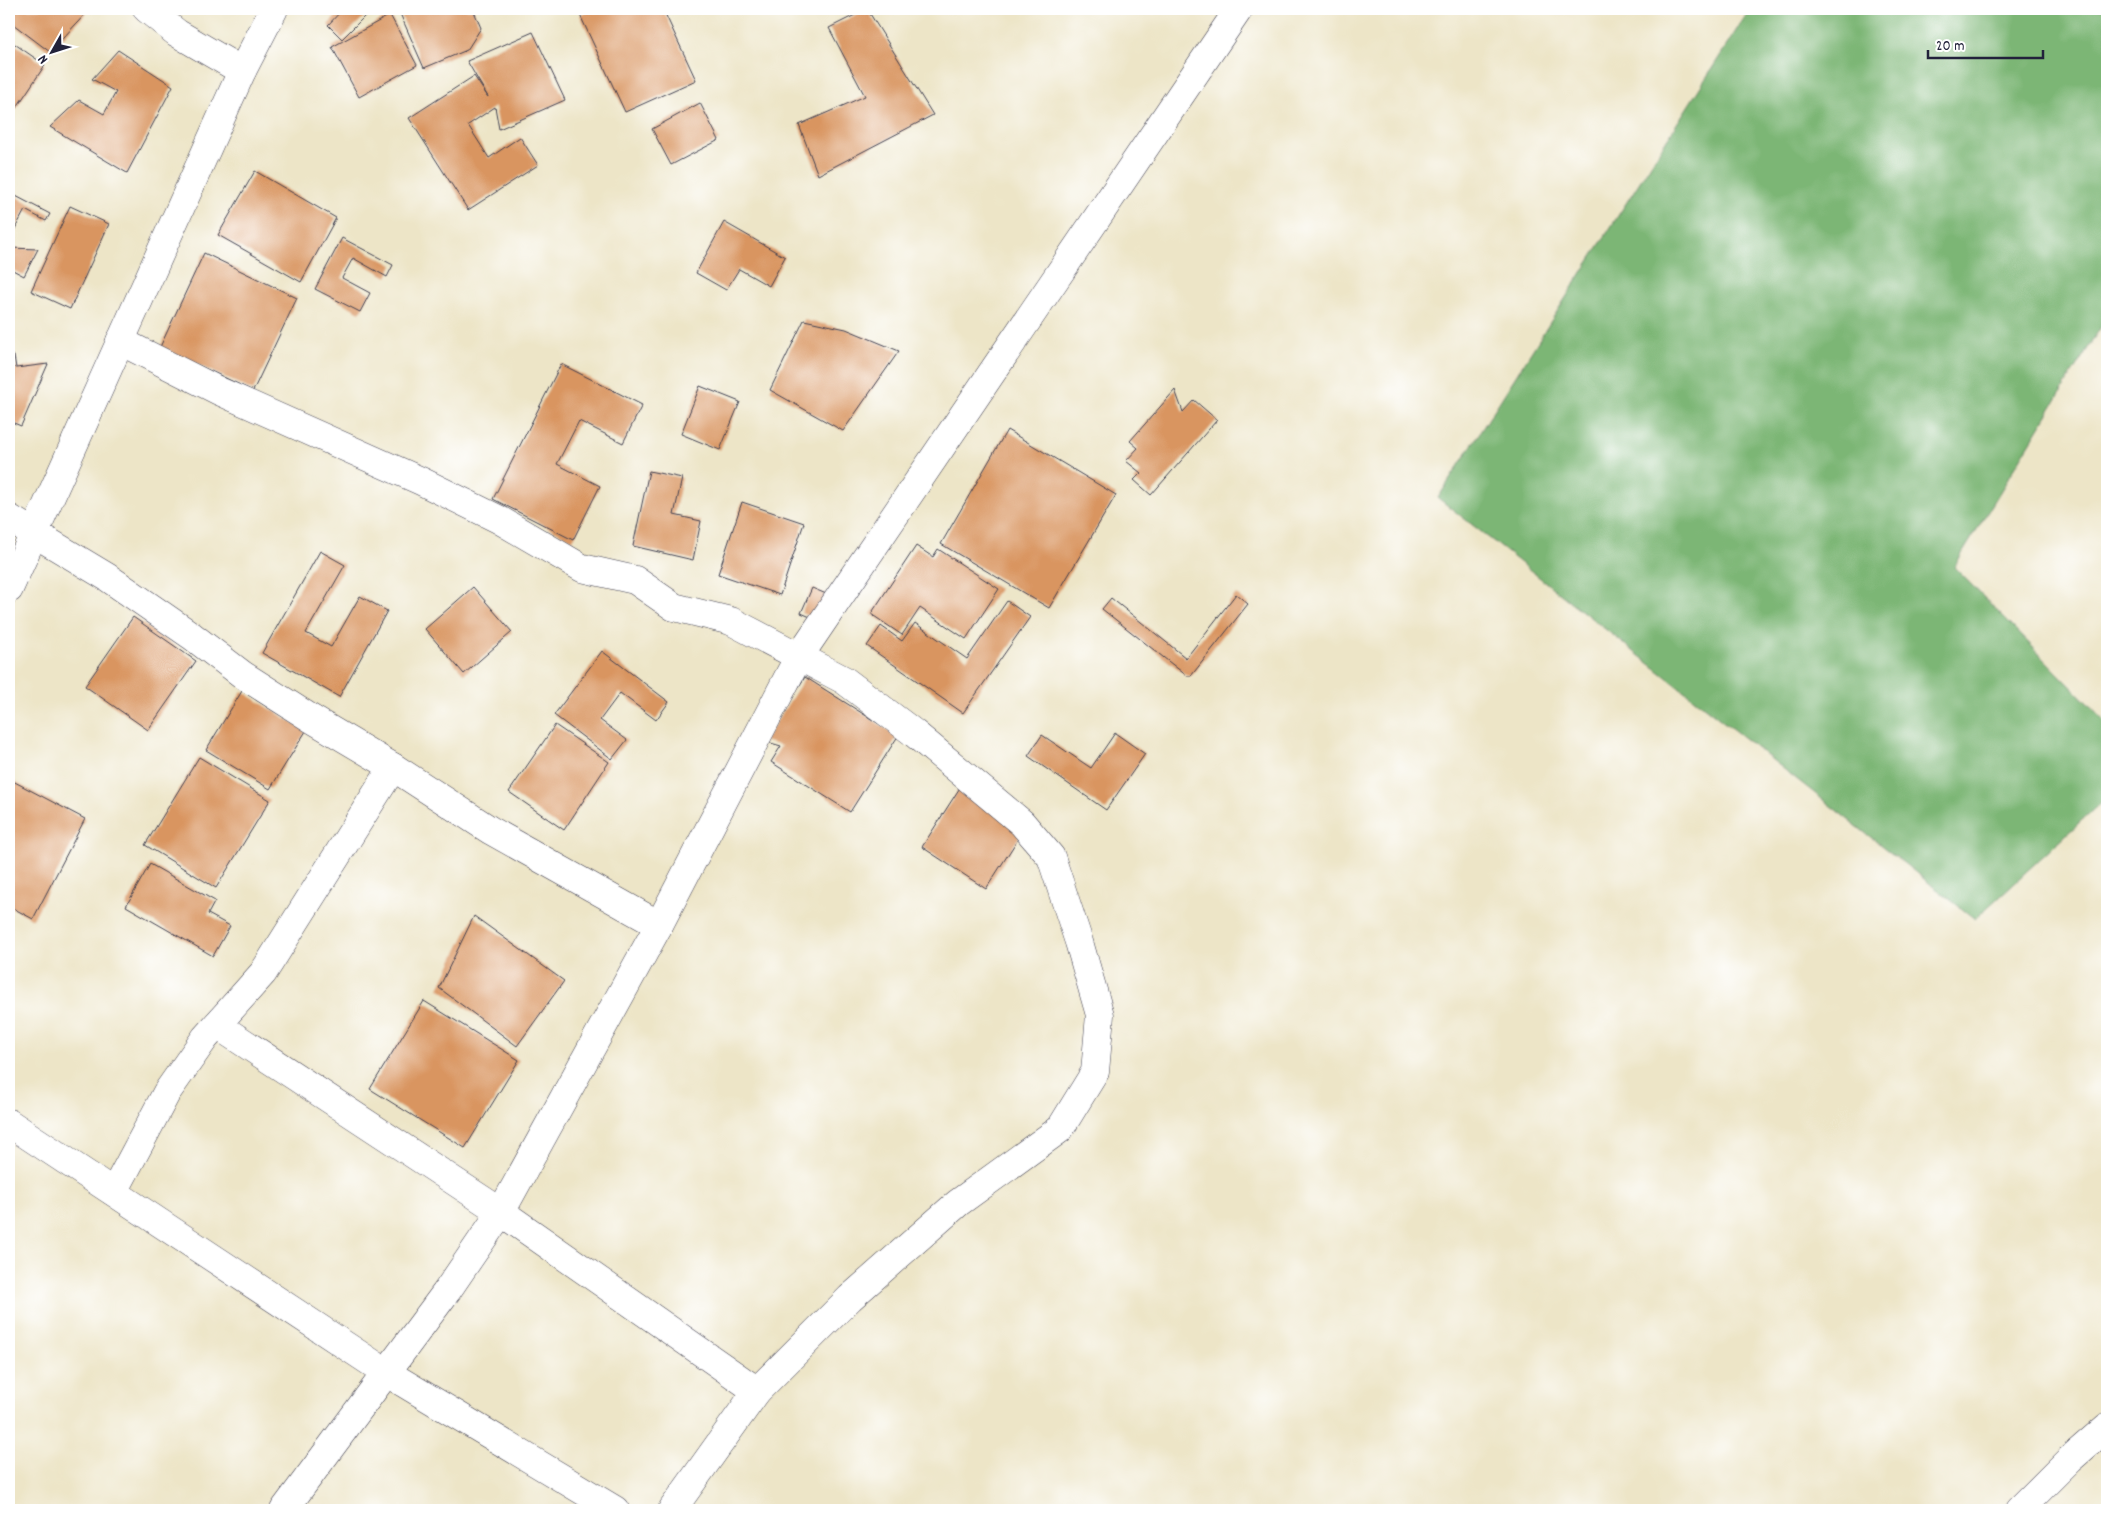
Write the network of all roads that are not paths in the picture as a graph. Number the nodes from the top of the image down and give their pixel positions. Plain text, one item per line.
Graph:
1 (147, 9) edge
2 (274, 9) edge
3 (1239, 9) edge
4 (242, 71) junction
5 (120, 341) junction
6 (9, 518) edge
7 (35, 532) junction
8 (9, 589) edge
9 (798, 658) junction
10 (393, 767) junction
11 (659, 925) junction
12 (217, 1025) junction
13 (9, 1123) edge
14 (114, 1192) junction
15 (501, 1212) junction
16 (387, 1373) junction
17 (757, 1391) junction
18 (2107, 1427) edge
19 (284, 1510) edge
20 (615, 1510) edge
21 (672, 1510) edge
22 (2019, 1510) edge

1 - 4 street
2 - 4 street
3 - 9 street
4 - 5 street
5 - 7 street
5 - 9 street
6 - 7 street
7 - 8 street
7 - 10 street
9 - 11 street
9 - 17 street
10 - 11 street
10 - 12 street
11 - 15 street
12 - 14 street
12 - 15 street
13 - 14 street
14 - 16 street
15 - 16 street
15 - 17 street
16 - 19 street
16 - 20 street
17 - 21 street
18 - 22 street

